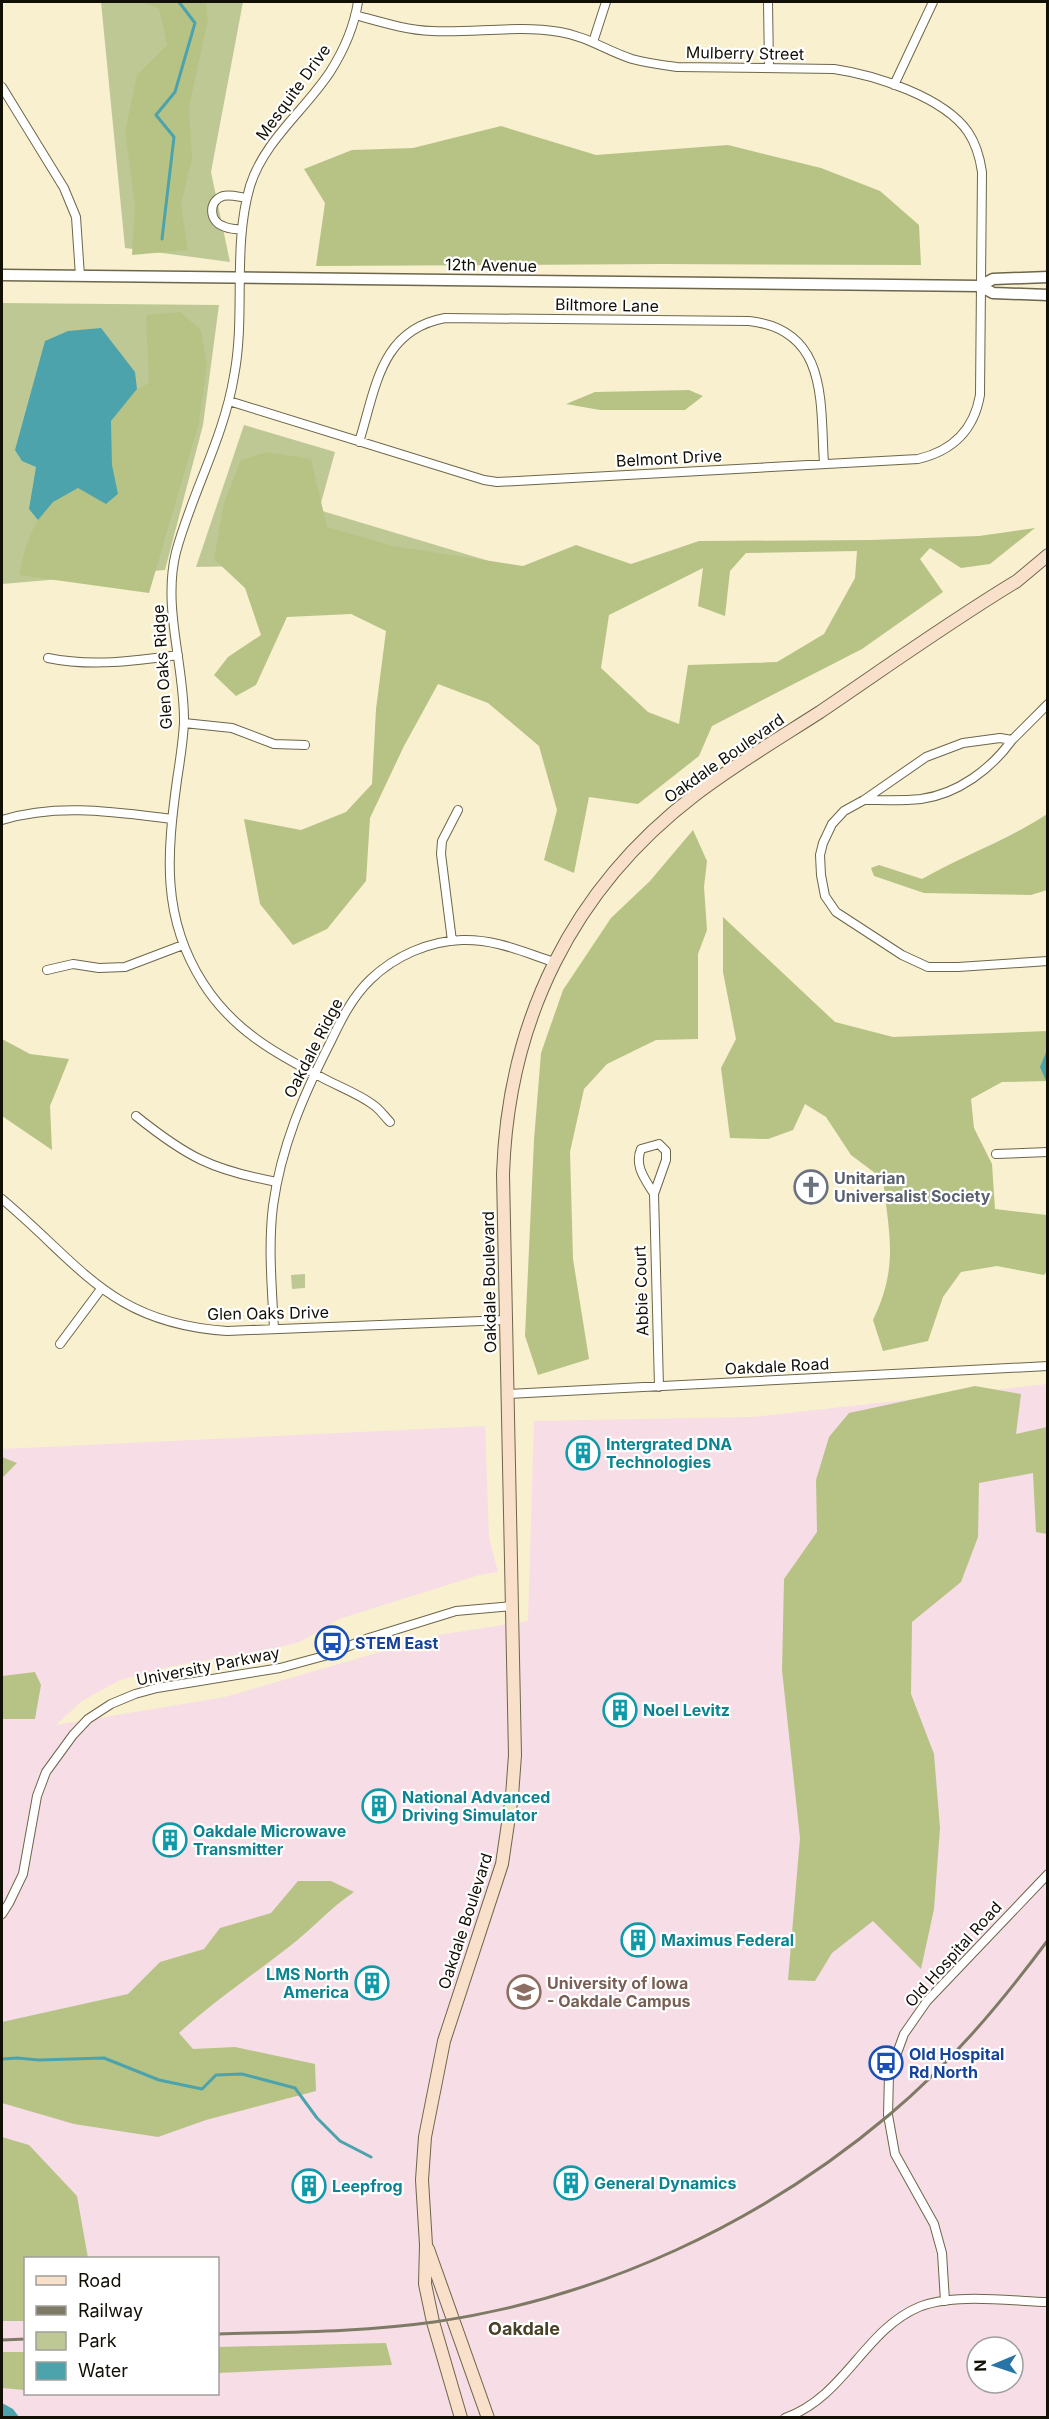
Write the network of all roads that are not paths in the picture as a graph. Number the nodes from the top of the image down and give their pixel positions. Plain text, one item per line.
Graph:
1 (358, 2) edge
2 (606, 2) edge
3 (768, 2) edge
4 (933, 2) edge
5 (355, 15) junction
6 (593, 42) junction
7 (769, 68) junction
8 (894, 85) junction
9 (2, 87) edge
10 (247, 198) junction
11 (242, 230) junction
12 (2, 275) edge
13 (80, 276) junction
14 (240, 277) junction
15 (1047, 277) edge
16 (980, 286) junction
17 (1047, 295) edge
18 (229, 401) junction
19 (359, 442) junction
20 (824, 464) junction
21 (1047, 555) edge
22 (178, 655) junction
23 (48, 658) dead end
24 (1047, 704) edge
25 (184, 723) junction
26 (1012, 740) junction
27 (305, 745) dead end
28 (864, 800) junction
29 (458, 810) dead end
30 (172, 819) junction
31 (2, 820) edge
32 (452, 941) junction
33 (183, 945) junction
34 (1047, 961) edge
35 (554, 962) junction
36 (47, 970) dead end
37 (314, 1074) junction
38 (136, 1116) dead end
39 (390, 1122) dead end
40 (1047, 1152) edge
41 (996, 1154) dead end
42 (277, 1182) junction
43 (654, 1194) junction
44 (2, 1199) edge
45 (100, 1289) junction
46 (506, 1320) junction
47 (274, 1329) junction
48 (60, 1344) dead end
49 (1047, 1366) edge
50 (659, 1388) junction
51 (508, 1394) junction
52 (512, 1606) junction
53 (1047, 1874) edge
54 (2, 1914) edge
55 (426, 2245) junction
56 (945, 2301) junction
57 (1047, 2302) edge
58 (787, 2417) edge
59 (461, 2418) edge
60 (488, 2418) edge

1 - 5 street, Mesquite Drive
2 - 6 street
3 - 7 street
4 - 8 street
5 - 6 street, Mulberry Street
5 - 10 street, Mesquite Drive
6 - 7 street, Mulberry Street
7 - 8 street, Mulberry Street
8 - 16 street, Mulberry Street
9 - 13 street
10 - 11 street, Mesquite Drive
10 - 11 street
11 - 14 street, Mesquite Drive
12 - 13 street, 12th Avenue
13 - 14 street, 12th Avenue
14 - 16 street, 12th Avenue
14 - 18 street, Glen Oaks Ridge
15 - 16 street, 12th Avenue
16 - 17 street, 12th Avenue
16 - 20 street, Belmont Drive
18 - 19 street, Belmont Drive
18 - 22 street, Glen Oaks Ridge
19 - 20 street, Belmont Drive
19 - 20 street, Biltmore Lane
21 - 35 main road, Oakdale Boulevard
22 - 23 street
22 - 25 street, Glen Oaks Ridge
24 - 26 street
25 - 27 street
25 - 30 street, Glen Oaks Ridge
26 - 28 street
26 - 28 street
28 - 34 street
29 - 32 street
30 - 31 street
30 - 33 street, Glen Oaks Ridge
32 - 35 street, Oakdale Ridge
32 - 37 street, Oakdale Ridge
33 - 36 street
33 - 37 street, Glen Oaks Ridge
35 - 46 main road, Oakdale Boulevard
37 - 39 street, Glen Oaks Ridge
37 - 42 street, Oakdale Ridge
38 - 42 street
40 - 41 street
42 - 47 street, Oakdale Ridge
43 - 43 street, Abbie Court
43 - 50 street, Abbie Court
44 - 45 street, Glen Oaks Drive
45 - 47 street, Glen Oaks Drive
45 - 48 street
46 - 47 street, Glen Oaks Drive
46 - 51 main road, Oakdale Boulevard
49 - 50 street, Oakdale Road
50 - 51 street, Oakdale Road
51 - 52 main road, Oakdale Boulevard
52 - 54 street, University Parkway
52 - 55 main road, Oakdale Boulevard
53 - 56 street, Old Hospital Road
55 - 59 main road, Oakdale Boulevard
55 - 60 main road, Oakdale Boulevard
56 - 57 street
56 - 58 street

